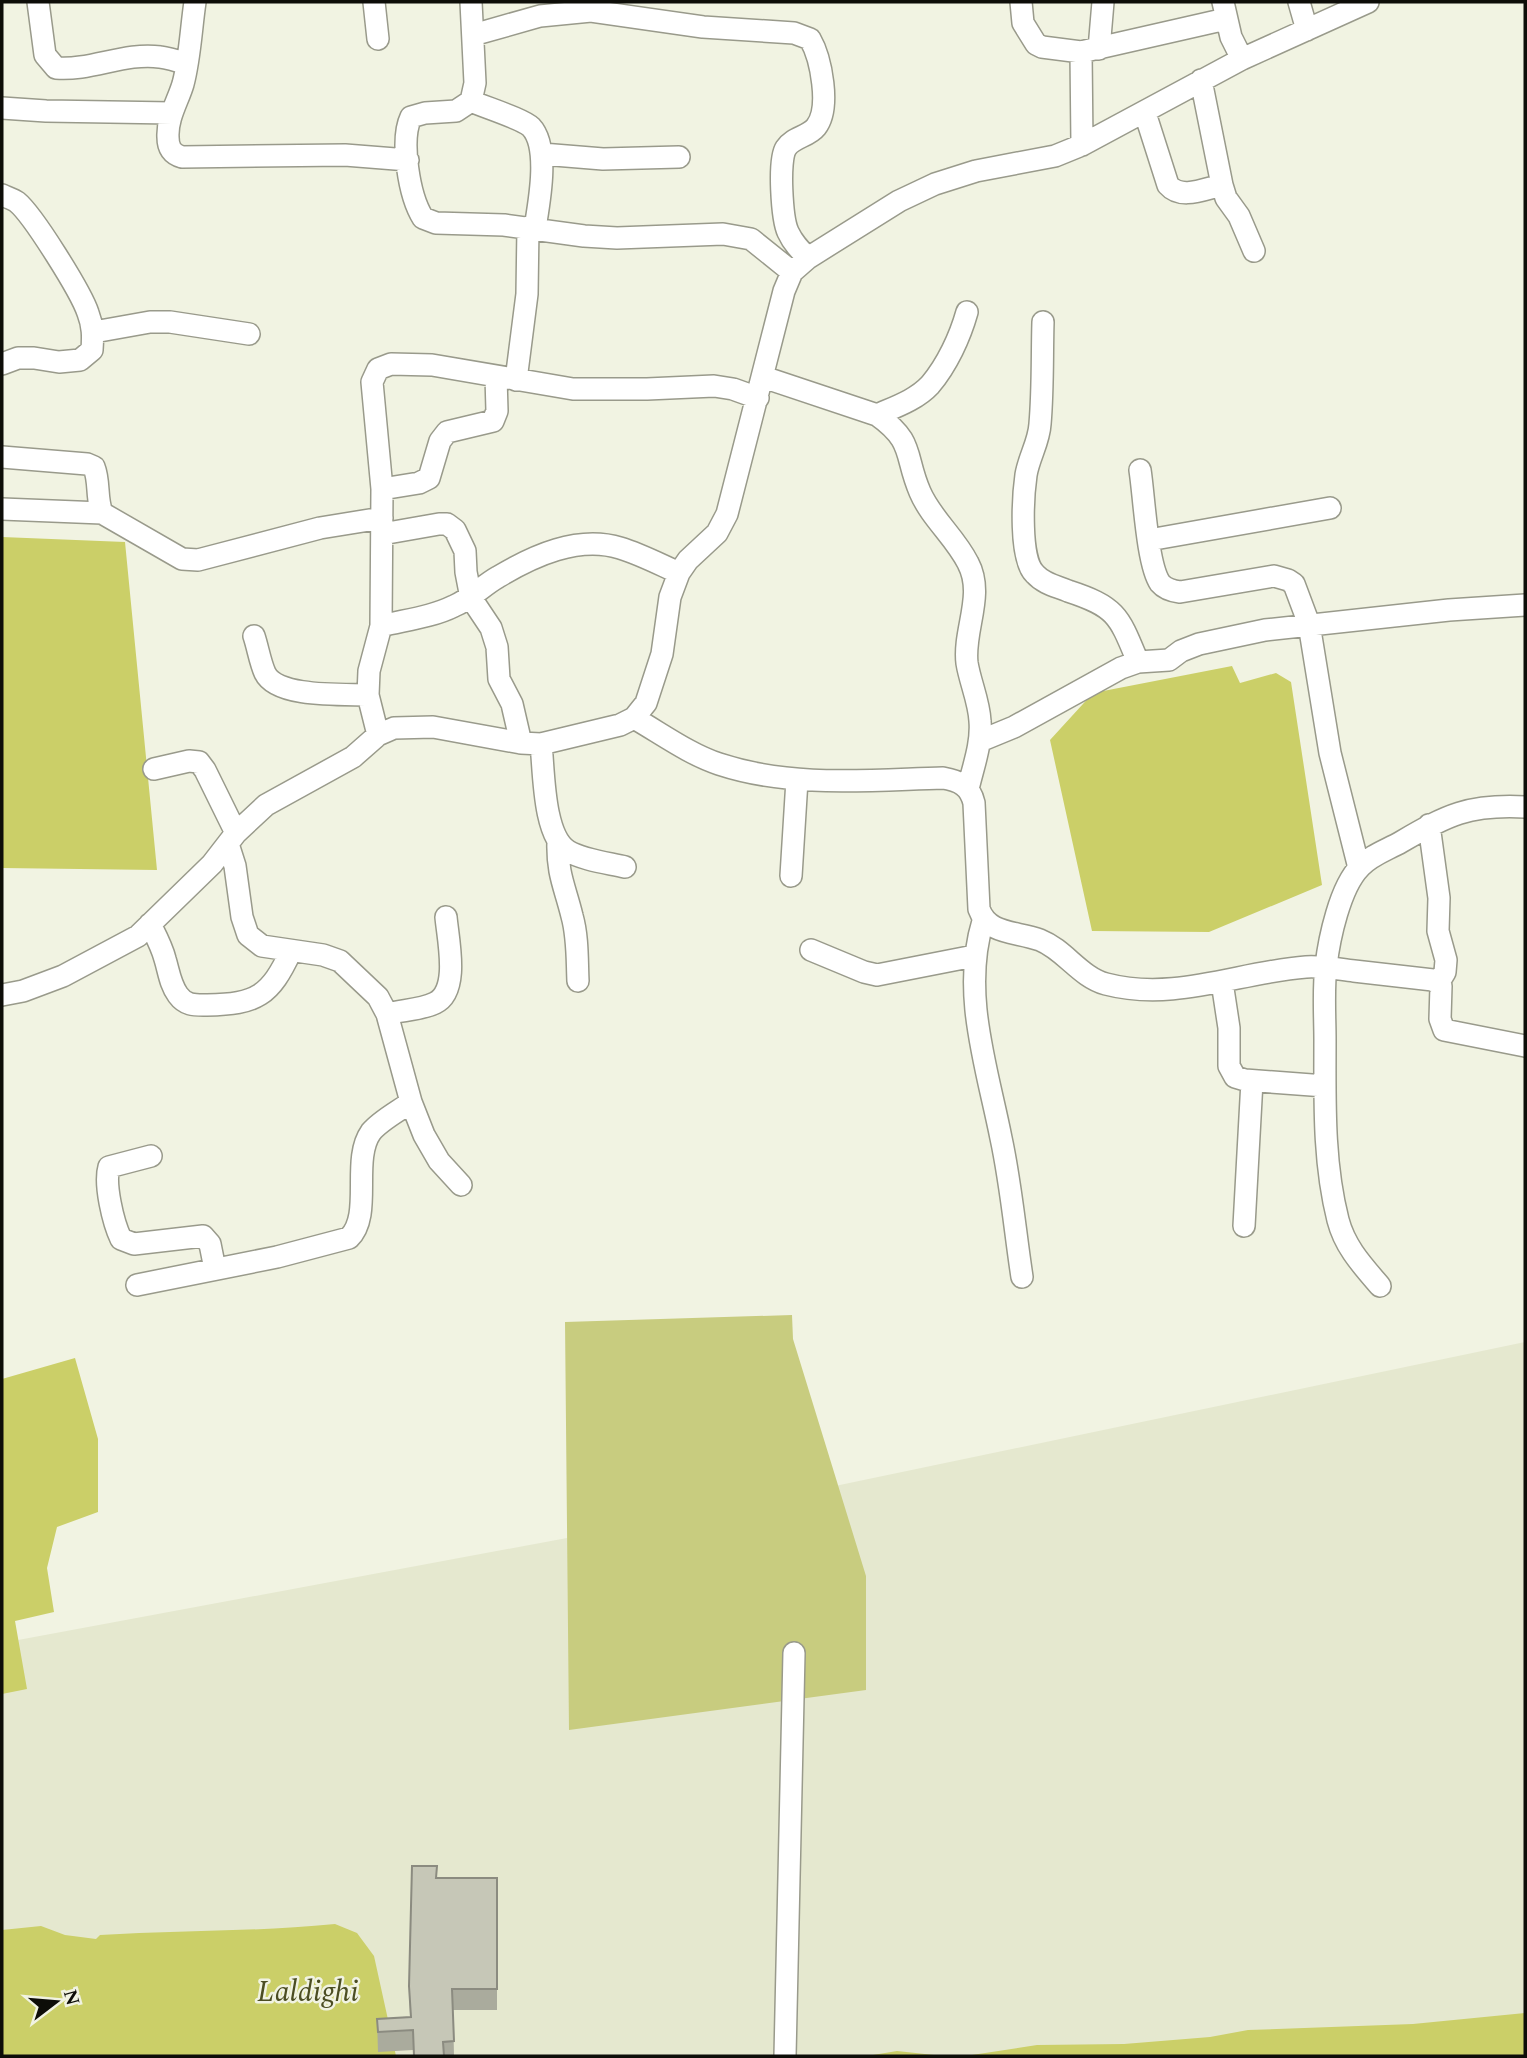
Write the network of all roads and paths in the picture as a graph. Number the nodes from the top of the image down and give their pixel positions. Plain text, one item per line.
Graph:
1 (38, 2) edge
2 (195, 2) edge
3 (374, 2) edge
4 (471, 2) edge
5 (1021, 2) edge
6 (1103, 2) edge
7 (1299, 2) edge
8 (1368, 2) edge
9 (1224, 10) edge
10 (1307, 30) junction
11 (473, 35) junction
12 (378, 39) dead end
13 (1090, 50) junction
14 (1242, 58) junction
15 (187, 64) junction
16 (1201, 79) junction
17 (471, 101) junction
18 (2, 108) edge
19 (172, 113) junction
20 (1145, 113) junction
21 (1082, 145) junction
22 (542, 154) junction
23 (679, 157) dead end
24 (408, 160) junction
25 (1222, 185) junction
26 (2, 195) edge
27 (532, 228) junction
28 (1254, 251) dead end
29 (808, 258) junction
30 (792, 272) junction
31 (967, 312) dead end
32 (1043, 322) dead end
33 (94, 332) junction
34 (249, 334) dead end
35 (2, 364) edge
36 (506, 379) junction
37 (760, 388) junction
38 (877, 415) junction
39 (2, 457) edge
40 (1140, 470) dead end
41 (382, 489) junction
42 (1330, 508) dead end
43 (2, 509) edge
44 (102, 513) junction
45 (382, 526) junction
46 (1149, 540) junction
47 (679, 573) junction
48 (471, 598) junction
49 (1525, 605) edge
50 (1309, 624) junction
51 (381, 626) junction
52 (254, 636) dead end
53 (1138, 663) junction
54 (368, 695) junction
55 (634, 718) junction
56 (378, 735) junction
57 (980, 741) junction
58 (531, 743) junction
59 (154, 769) dead end
60 (797, 780) junction
61 (968, 789) junction
62 (1525, 807) edge
63 (1429, 825) junction
64 (232, 838) junction
65 (558, 842) junction
66 (625, 867) dead end
67 (1359, 868) junction
68 (791, 876) dead end
69 (446, 916) dead end
70 (983, 921) junction
71 (150, 925) junction
72 (811, 950) dead end
73 (291, 951) junction
74 (974, 956) junction
75 (1326, 966) junction
76 (578, 981) dead end
77 (1222, 982) junction
78 (1439, 982) junction
79 (2, 995) edge
80 (387, 1014) junction
81 (1525, 1046) edge
82 (1252, 1081) junction
83 (1325, 1086) junction
84 (411, 1102) junction
85 (151, 1156) dead end
86 (461, 1185) dead end
87 (1244, 1226) dead end
88 (215, 1269) junction
89 (1022, 1278) dead end
90 (137, 1285) dead end
91 (1380, 1286) dead end
92 (794, 1653) dead end
93 (785, 2056) edge

1 - 15 street
2 - 15 street
3 - 12 street
4 - 11 street
5 - 13 street
6 - 13 street
7 - 10 street
8 - 10 street
9 - 13 street
9 - 14 street
10 - 14 street
11 - 17 street
11 - 29 street
13 - 21 street
14 - 16 street
15 - 19 street
16 - 20 street
16 - 25 street
17 - 22 street
17 - 24 street
18 - 19 street
19 - 24 street
20 - 21 street
20 - 25 street
21 - 29 street
22 - 23 street
22 - 27 street
24 - 27 street
25 - 28 street
26 - 33 street
27 - 30 street
27 - 36 street
29 - 30 street
30 - 37 street
31 - 38 street
32 - 53 street
33 - 34 street
33 - 35 street
36 - 37 street
36 - 41 street
36 - 41 street
37 - 38 street
37 - 47 street
38 - 57 street
39 - 44 street
40 - 46 street
41 - 45 street
42 - 46 street
43 - 44 street
44 - 45 street
45 - 48 street
45 - 51 street
46 - 50 street
47 - 48 street
47 - 55 street
48 - 51 street
48 - 58 street
49 - 50 street
50 - 53 street
50 - 67 street
51 - 54 street
52 - 54 street
53 - 57 street
54 - 56 street
55 - 58 street
55 - 60 street
56 - 58 street
56 - 64 street
57 - 61 street
58 - 65 street
59 - 64 street
60 - 61 street
60 - 68 street
61 - 70 street
62 - 63 street
63 - 67 street
63 - 78 street
64 - 71 street
64 - 73 street
65 - 66 street
65 - 76 street
67 - 75 street
69 - 80 street
70 - 74 street
70 - 77 street
71 - 73 street
71 - 79 street
72 - 74 street
73 - 80 street
74 - 89 street
75 - 77 street
75 - 78 street
75 - 83 street
77 - 82 street
78 - 81 street
80 - 84 street
82 - 83 street
82 - 87 street
83 - 91 street
84 - 86 street
84 - 88 street
85 - 88 street
88 - 90 street
92 - 93 street

